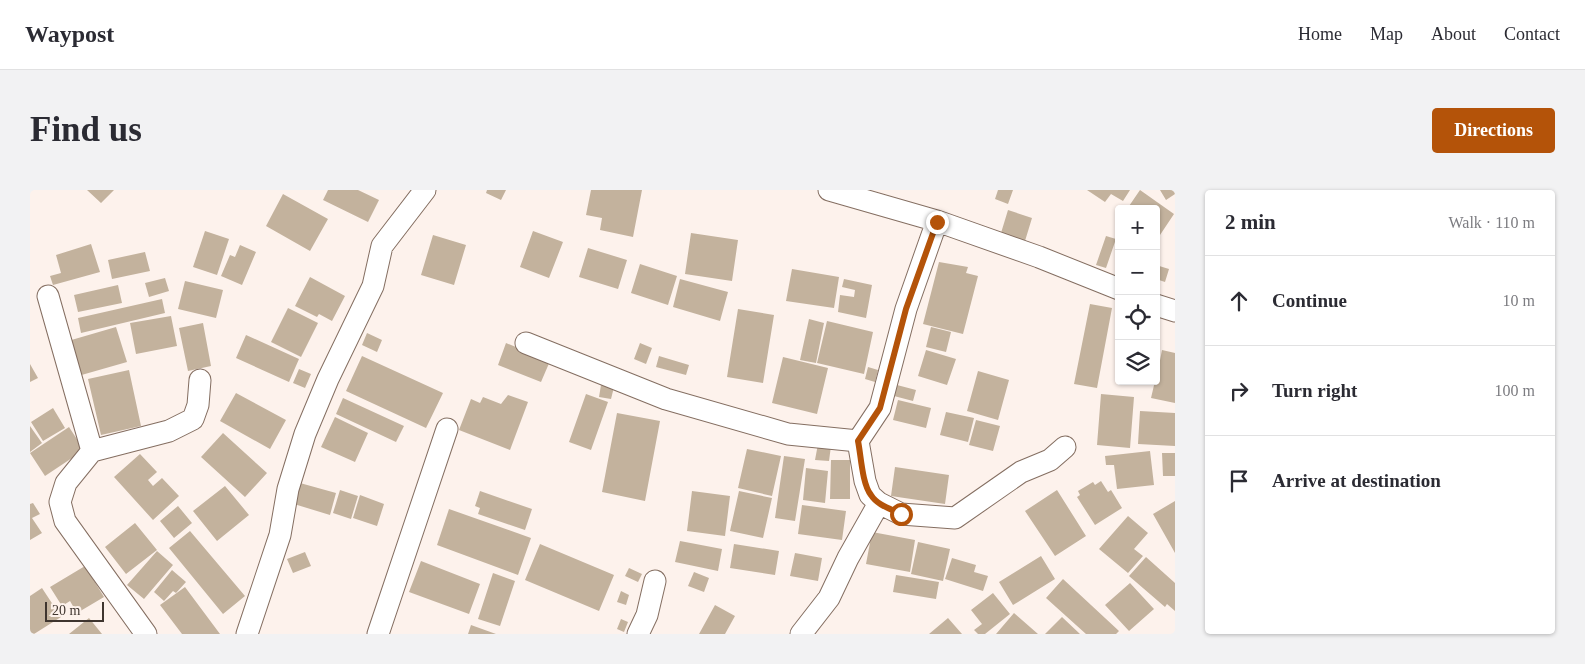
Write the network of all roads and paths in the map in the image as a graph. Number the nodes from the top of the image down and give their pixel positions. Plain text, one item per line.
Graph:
1 (425, 190) edge
2 (837, 191) edge
3 (937, 222) junction
4 (1115, 287) edge
5 (48, 296) dead end
6 (1160, 306) edge
7 (1175, 311) edge
8 (526, 343) dead end
9 (200, 380) dead end
10 (447, 429) dead end
11 (858, 441) junction
12 (1065, 447) dead end
13 (92, 451) junction
14 (879, 503) junction
15 (655, 582) dead end
16 (146, 634) edge
17 (247, 634) edge
18 (378, 634) edge
19 (638, 634) edge
20 (801, 634) edge

1 - 17 street
2 - 3 street
3 - 4 street
3 - 11 street
5 - 13 street
6 - 7 street
8 - 11 street
9 - 13 street
10 - 18 street
11 - 14 street
12 - 14 street
13 - 16 street
14 - 20 street
15 - 19 street

